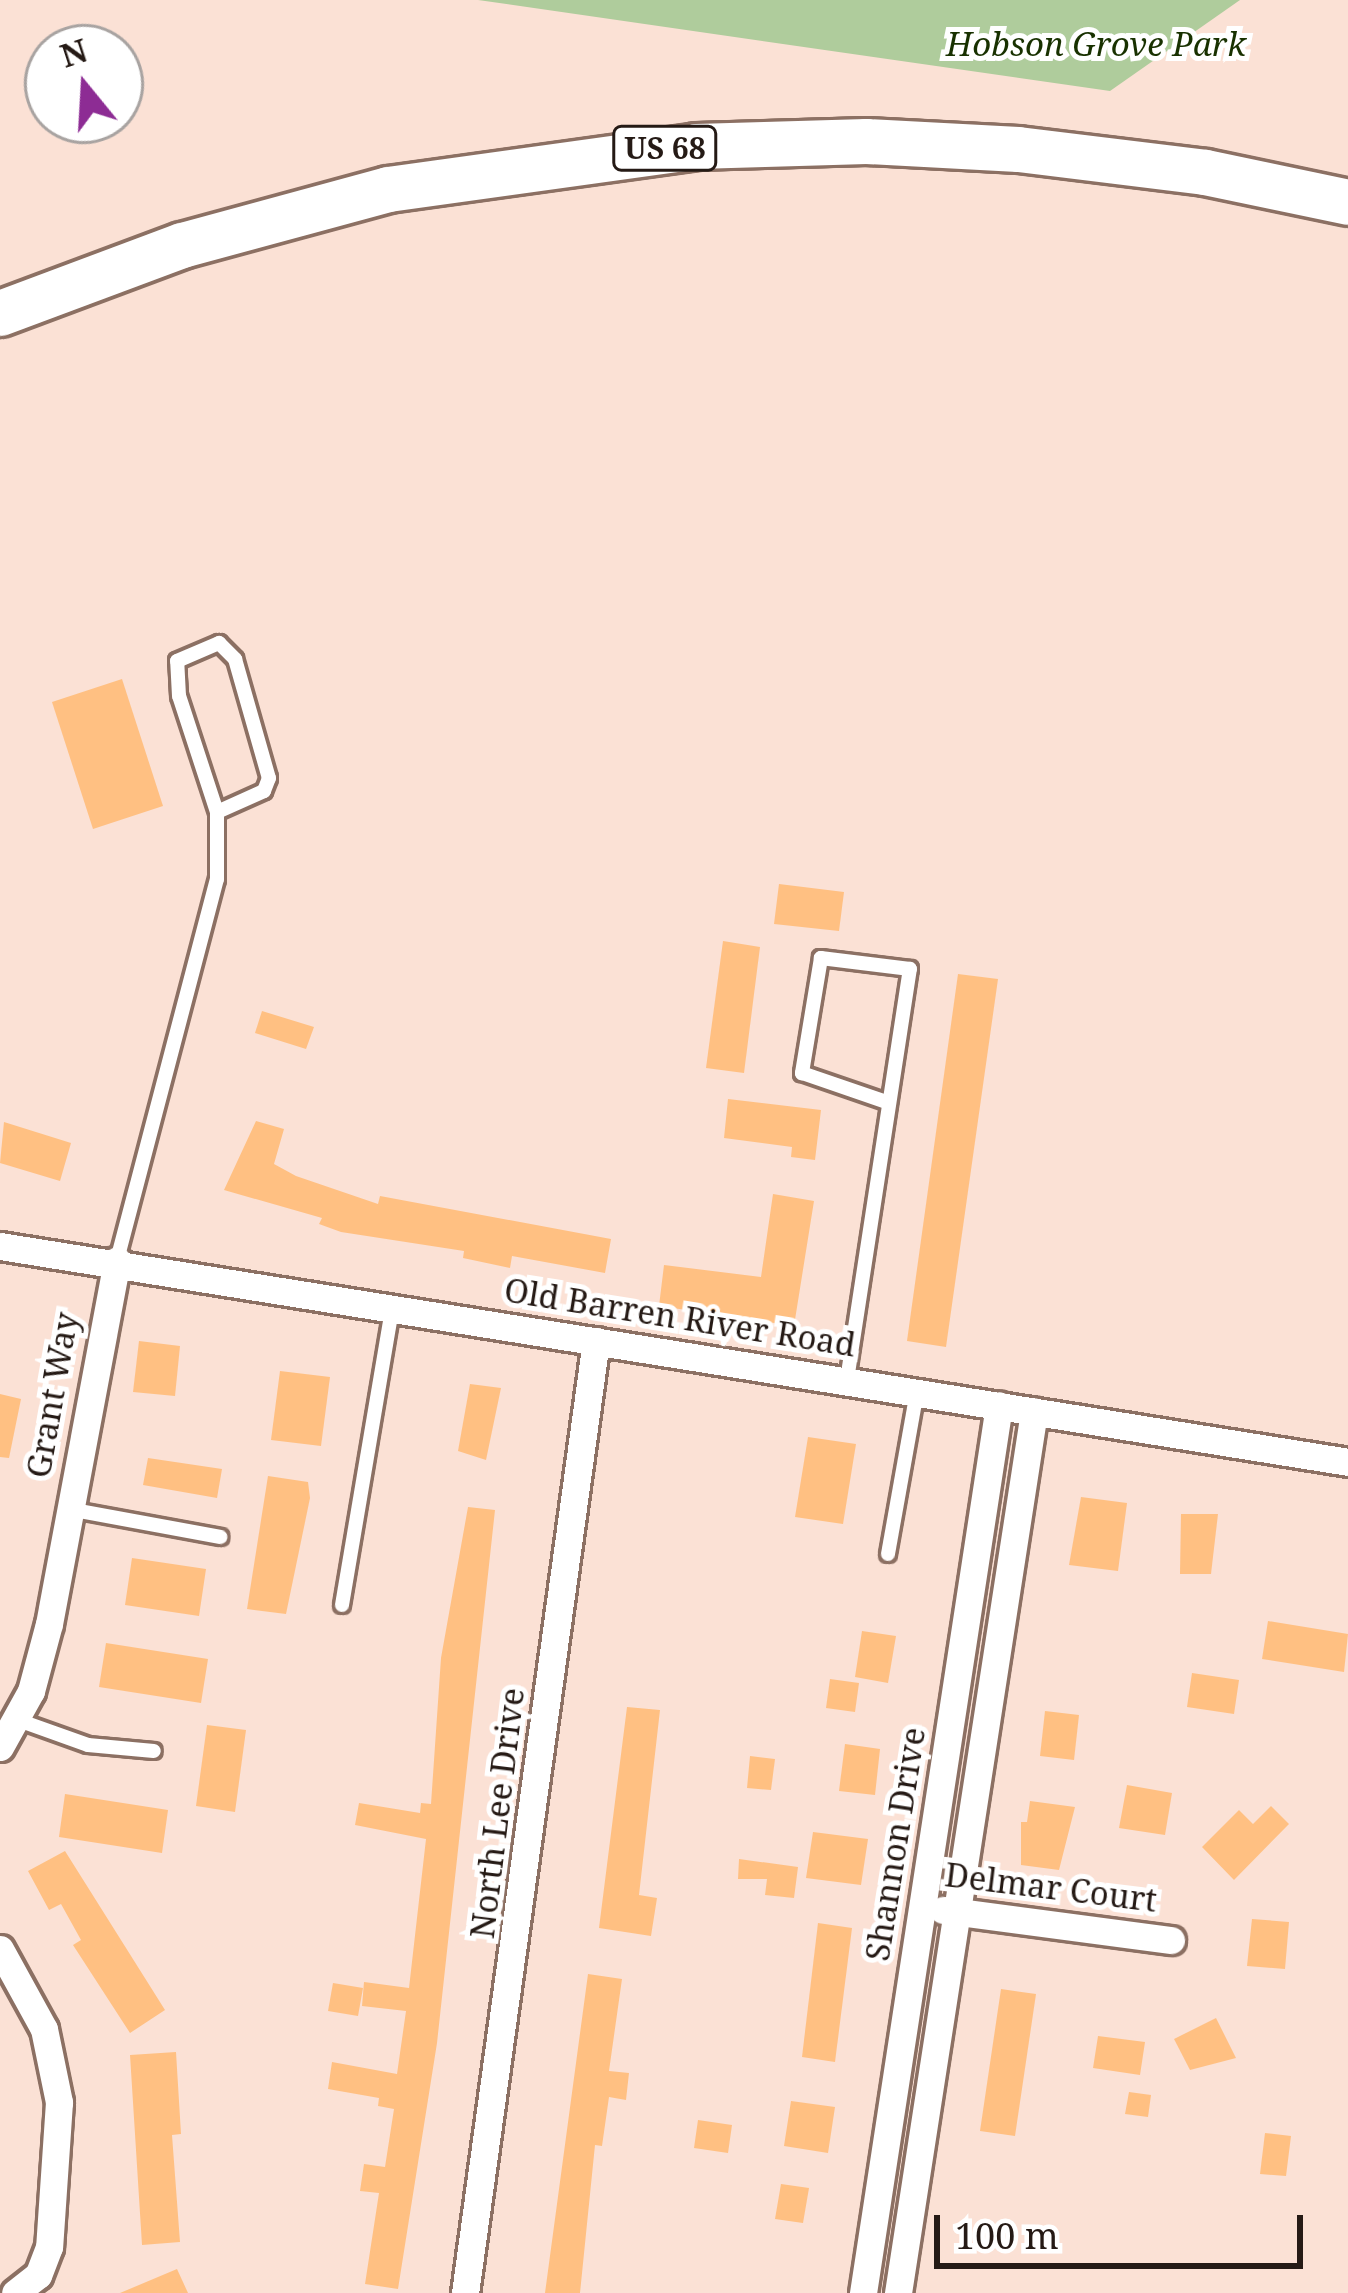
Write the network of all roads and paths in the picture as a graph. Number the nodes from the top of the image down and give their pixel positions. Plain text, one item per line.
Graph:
1 (1348, 202) edge
2 (0, 313) edge
3 (217, 812) junction
4 (889, 1103) junction
5 (0, 1246) edge
6 (117, 1260) junction
7 (392, 1306) junction
8 (596, 1341) junction
9 (847, 1380) junction
10 (916, 1392) junction
11 (999, 1405) junction
12 (1034, 1411) junction
13 (1348, 1462) edge
14 (68, 1509) junction
15 (220, 1537) dead end
16 (888, 1554) dead end
17 (342, 1605) dead end
18 (959, 1657) junction
19 (993, 1661) junction
20 (18, 1720) junction
21 (0, 1747) edge
22 (154, 1751) dead end
23 (921, 1907) junction
24 (956, 1912) junction
25 (1171, 1940) dead end
26 (0, 1949) edge
27 (869, 2251) junction
28 (903, 2257) junction
29 (45, 2284) edge
30 (15, 2293) edge
31 (465, 2293) edge
32 (863, 2293) edge
33 (898, 2293) edge

1 - 2 main road, US 68
3 - 3 lane
3 - 6 lane
4 - 4 lane
4 - 9 lane
5 - 6 street, Old Barren River Road
6 - 7 street, Old Barren River Road
6 - 14 street, Grant Way
7 - 8 street, Old Barren River Road
7 - 17 lane
8 - 9 street, Old Barren River Road
8 - 31 street, North Lee Drive
9 - 10 street, Old Barren River Road
10 - 11 street, Old Barren River Road
10 - 16 lane
11 - 12 street, Old Barren River Road
11 - 18 street, Shannon Drive
12 - 13 street, Old Barren River Road
12 - 19 street, Shannon Drive
14 - 15 lane
14 - 20 street, Grant Way
18 - 19 street
18 - 23 street, Shannon Drive
19 - 24 street, Shannon Drive
20 - 21 street, Grant Way
20 - 22 lane
23 - 24 street, Delmar Court
23 - 27 street, Shannon Drive
24 - 25 street, Delmar Court
24 - 28 street, Shannon Drive
26 - 29 street
27 - 28 street
27 - 32 street, Shannon Drive
28 - 33 street, Shannon Drive
29 - 30 street

